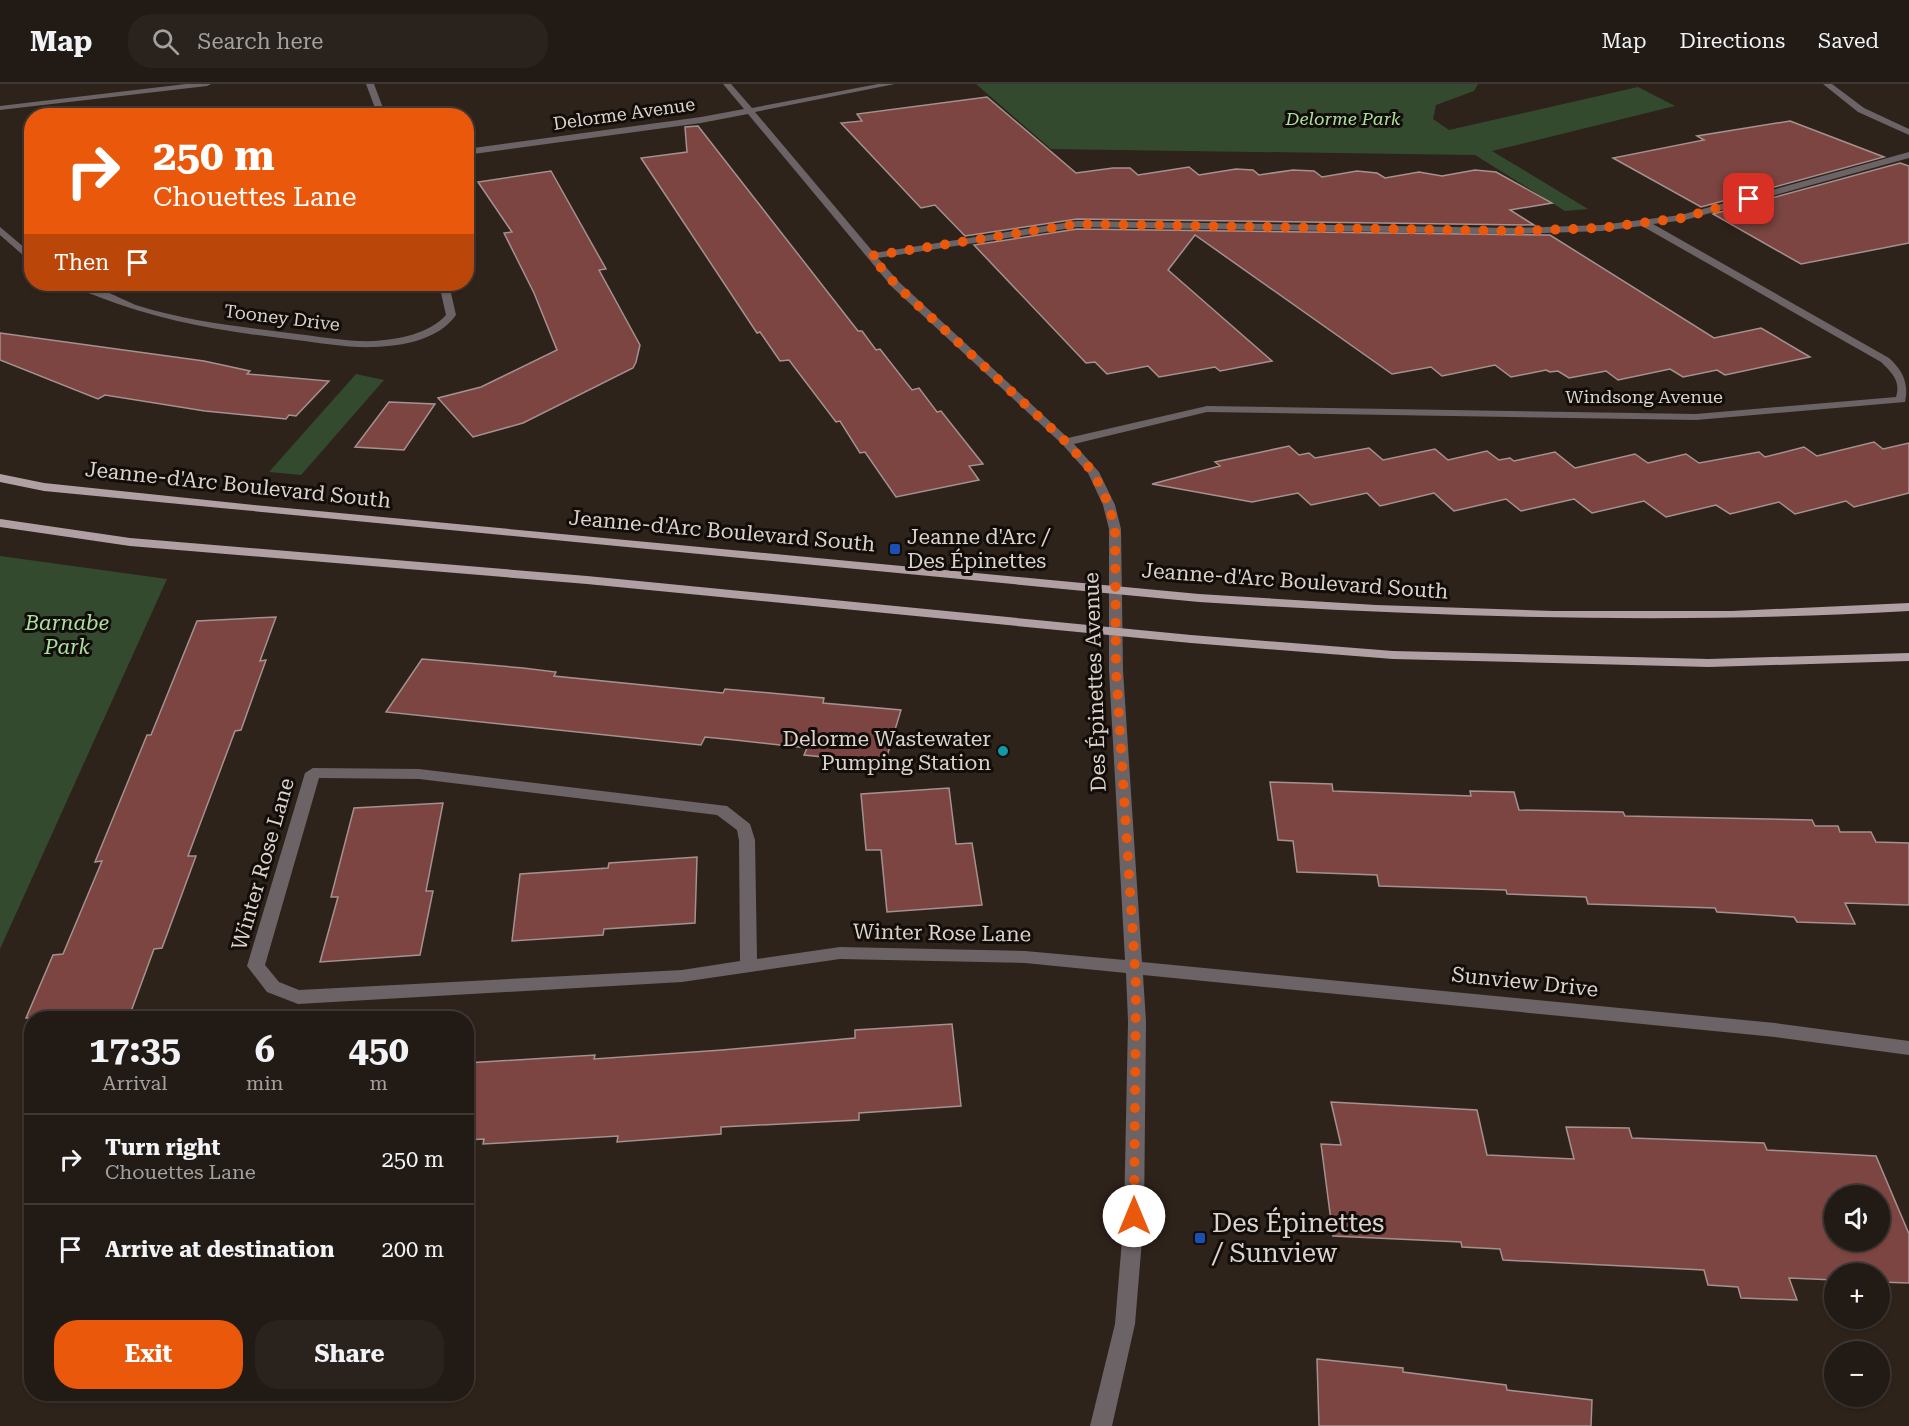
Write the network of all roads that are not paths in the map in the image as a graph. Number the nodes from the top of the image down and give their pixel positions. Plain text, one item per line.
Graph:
1 (207, 84) edge
2 (370, 84) edge
3 (727, 84) edge
4 (891, 84) edge
5 (1827, 84) edge
6 (65, 89) dead end
7 (65, 101) junction
8 (0, 108) edge
9 (379, 108) edge
10 (748, 111) junction
11 (1909, 132) edge
12 (474, 151) edge
13 (1909, 155) edge
14 (1645, 224) junction
15 (0, 231) edge
16 (24, 253) edge
17 (871, 256) junction
18 (93, 291) edge
19 (446, 291) edge
20 (1066, 442) junction
21 (0, 478) edge
22 (0, 523) edge
23 (1114, 590) junction
24 (1909, 607) edge
25 (1115, 631) junction
26 (1909, 657) edge
27 (749, 965) junction
28 (1135, 967) junction
29 (1909, 1048) edge
30 (1101, 1426) edge

1 - 7 street
2 - 9 street
3 - 10 street, Des Épinettes Avenue
4 - 10 street, Delorme Avenue
5 - 11 street
6 - 7 street
7 - 8 street
10 - 12 street, Delorme Avenue
10 - 17 street, Des Épinettes Avenue
13 - 14 street
14 - 17 street
14 - 20 street, Windsong Avenue
15 - 16 street
17 - 20 street, Des Épinettes Avenue
18 - 19 street, Tooney Drive
20 - 23 street, Des Épinettes Avenue
21 - 23 main road, Jeanne-d'Arc Boulevard South
22 - 25 main road
23 - 24 main road, Jeanne-d'Arc Boulevard South
23 - 25 street, Des Épinettes Avenue
25 - 26 main road
25 - 28 street, Des Épinettes Avenue
27 - 27 street, Winter Rose Lane
27 - 28 street, Winter Rose Lane
28 - 29 street, Sunview Drive
28 - 30 street, Des Épinettes Avenue

